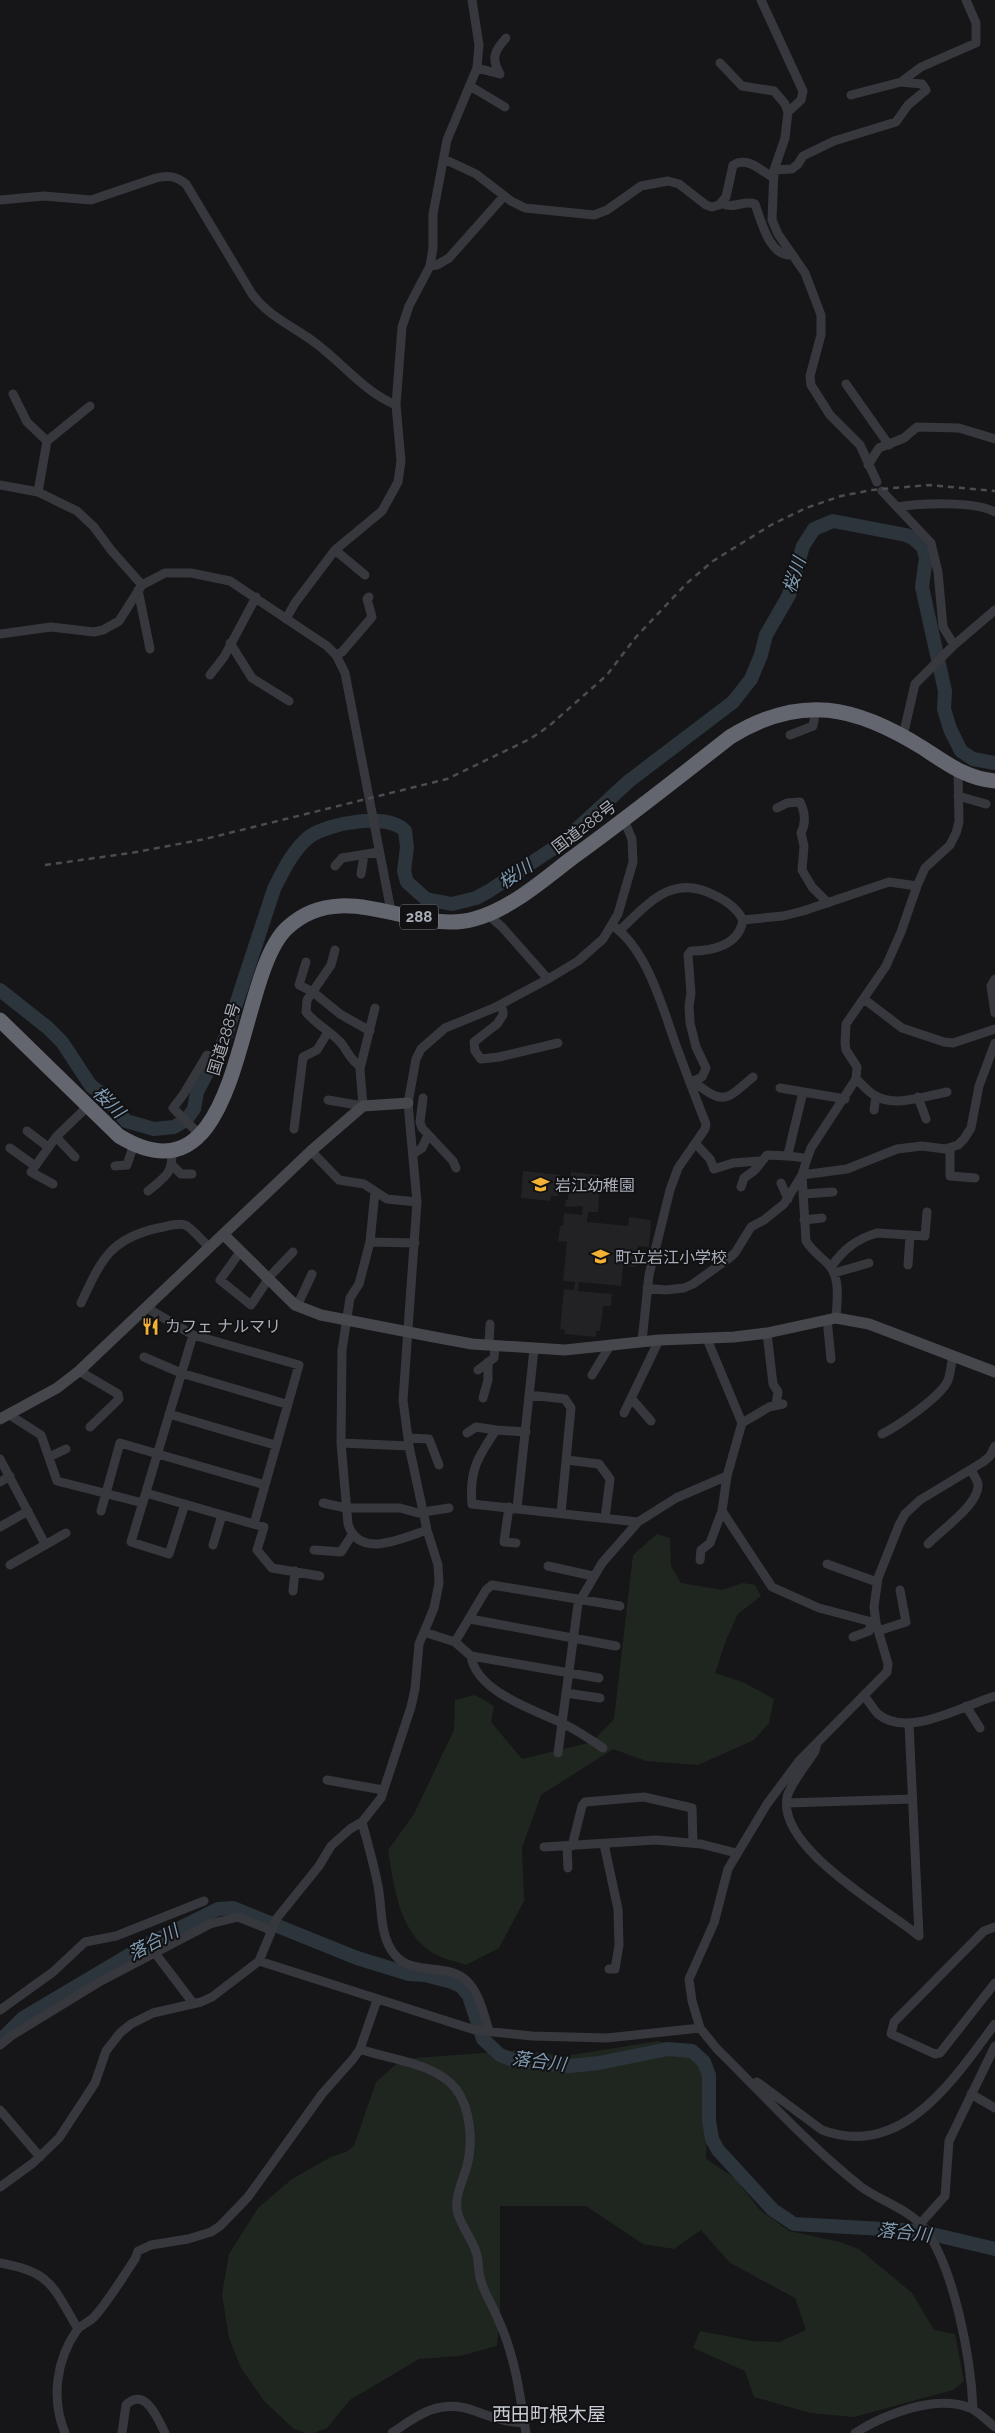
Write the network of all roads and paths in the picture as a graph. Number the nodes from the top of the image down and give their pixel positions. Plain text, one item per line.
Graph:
1 (472, 0) edge
2 (761, 0) edge
3 (966, 0) edge
4 (506, 38) dead end
5 (720, 63) dead end
6 (477, 68) junction
7 (901, 82) junction
8 (470, 86) junction
9 (851, 95) dead end
10 (506, 107) dead end
11 (788, 112) junction
12 (444, 159) junction
13 (774, 174) junction
14 (504, 196) junction
15 (0, 200) edge
16 (723, 204) junction
17 (793, 256) junction
18 (430, 266) junction
19 (846, 384) dead end
20 (13, 394) dead end
21 (396, 405) junction
22 (90, 406) dead end
23 (995, 439) edge
24 (46, 442) junction
25 (889, 445) junction
26 (868, 465) junction
27 (877, 482) dead end
28 (0, 485) edge
29 (882, 491) dead end
30 (38, 492) junction
31 (898, 507) junction
32 (995, 512) edge
33 (335, 550) junction
34 (365, 575) dead end
35 (140, 588) junction
36 (256, 597) junction
37 (369, 597) dead end
38 (995, 610) edge
39 (286, 619) junction
40 (0, 634) edge
41 (230, 643) junction
42 (953, 646) junction
43 (150, 649) dead end
44 (336, 655) junction
45 (210, 674) dead end
46 (289, 701) dead end
47 (816, 709) junction
48 (790, 735) dead end
49 (903, 736) junction
50 (958, 771) junction
51 (995, 781) edge
52 (958, 796) junction
53 (986, 804) dead end
54 (778, 808) dead end
55 (624, 820) junction
56 (379, 852) junction
57 (364, 855) junction
58 (335, 866) dead end
59 (361, 874) dead end
60 (917, 886) junction
61 (828, 903) junction
62 (391, 911) junction
63 (487, 914) junction
64 (743, 920) junction
65 (616, 928) junction
66 (335, 950) dead end
67 (306, 962) dead end
68 (995, 979) edge
69 (548, 980) junction
70 (313, 992) junction
71 (864, 1000) junction
72 (500, 1005) junction
73 (376, 1008) dead end
74 (995, 1013) edge
75 (0, 1020) edge
76 (995, 1029) edge
77 (370, 1031) junction
78 (328, 1032) junction
79 (558, 1043) dead end
80 (995, 1043) edge
81 (207, 1055) dead end
82 (360, 1066) junction
83 (753, 1078) dead end
84 (856, 1079) junction
85 (692, 1082) junction
86 (780, 1088) dead end
87 (803, 1092) junction
88 (947, 1092) dead end
89 (876, 1096) junction
90 (423, 1098) dead end
91 (845, 1098) junction
92 (918, 1098) junction
93 (328, 1100) dead end
94 (408, 1103) junction
95 (88, 1106) junction
96 (363, 1106) junction
97 (874, 1110) dead end
98 (926, 1119) dead end
99 (194, 1129) junction
100 (294, 1129) dead end
101 (27, 1131) dead end
102 (428, 1135) junction
103 (56, 1137) junction
104 (695, 1143) junction
105 (134, 1144) junction
106 (48, 1147) junction
107 (10, 1148) dead end
108 (950, 1148) junction
109 (172, 1149) junction
110 (311, 1151) junction
111 (413, 1154) junction
112 (788, 1154) junction
113 (75, 1157) dead end
114 (807, 1159) junction
115 (759, 1162) junction
116 (35, 1166) junction
117 (114, 1166) dead end
118 (173, 1166) junction
119 (456, 1168) dead end
120 (192, 1174) dead end
121 (802, 1175) junction
122 (975, 1178) dead end
123 (781, 1183) dead end
124 (53, 1184) dead end
125 (741, 1187) dead end
126 (148, 1191) dead end
127 (375, 1192) junction
128 (833, 1192) dead end
129 (803, 1194) junction
130 (788, 1199) junction
131 (417, 1202) junction
132 (927, 1212) dead end
133 (822, 1218) dead end
134 (804, 1220) junction
135 (224, 1235) junction
136 (910, 1236) junction
137 (370, 1242) junction
138 (415, 1243) junction
139 (210, 1248) junction
140 (240, 1252) junction
141 (293, 1252) dead end
142 (869, 1263) dead end
143 (908, 1265) dead end
144 (833, 1270) junction
145 (312, 1274) dead end
146 (268, 1280) junction
147 (647, 1288) junction
148 (80, 1302) dead end
149 (297, 1306) junction
150 (147, 1308) junction
151 (832, 1318) junction
152 (347, 1320) junction
153 (490, 1324) dead end
154 (408, 1332) junction
155 (767, 1333) junction
156 (193, 1334) junction
157 (707, 1339) junction
158 (659, 1340) junction
159 (642, 1341) junction
160 (611, 1344) junction
161 (492, 1345) junction
162 (534, 1349) junction
163 (953, 1356) junction
164 (144, 1357) dead end
165 (831, 1359) dead end
166 (488, 1362) junction
167 (478, 1370) dead end
168 (79, 1372) junction
169 (995, 1372) edge
170 (181, 1373) junction
171 (592, 1374) dead end
172 (530, 1395) junction
173 (483, 1398) dead end
174 (631, 1398) junction
175 (286, 1404) junction
176 (624, 1413) dead end
177 (169, 1414) junction
178 (4, 1417) edge
179 (651, 1421) dead end
180 (742, 1423) junction
181 (90, 1427) dead end
182 (496, 1430) junction
183 (526, 1432) junction
184 (466, 1433) dead end
185 (882, 1434) dead end
186 (341, 1442) junction
187 (409, 1442) junction
188 (275, 1445) junction
189 (995, 1446) edge
190 (66, 1449) dead end
191 (157, 1454) junction
192 (49, 1457) junction
193 (0, 1459) edge
194 (567, 1460) junction
195 (995, 1460) edge
196 (983, 1462) junction
197 (439, 1465) dead end
198 (971, 1470) junction
199 (10, 1476) junction
200 (727, 1476) junction
201 (0, 1482) edge
202 (264, 1485) junction
203 (105, 1492) junction
204 (146, 1493) junction
205 (323, 1503) dead end
206 (143, 1504) junction
207 (184, 1504) junction
208 (346, 1508) junction
209 (449, 1508) dead end
210 (513, 1508) junction
211 (28, 1511) junction
212 (100, 1511) dead end
213 (722, 1511) junction
214 (424, 1513) junction
215 (561, 1513) junction
216 (222, 1515) junction
217 (606, 1518) junction
218 (638, 1522) junction
219 (254, 1524) junction
220 (0, 1527) edge
221 (427, 1530) junction
222 (66, 1532) dead end
223 (352, 1535) junction
224 (516, 1543) dead end
225 (45, 1544) junction
226 (928, 1544) dead end
227 (213, 1545) dead end
228 (314, 1550) dead end
229 (700, 1560) dead end
230 (827, 1564) dead end
231 (10, 1565) dead end
232 (548, 1566) dead end
233 (295, 1572) junction
234 (320, 1576) dead end
235 (593, 1576) junction
236 (877, 1582) junction
237 (900, 1590) dead end
238 (293, 1591) dead end
239 (579, 1599) junction
240 (620, 1606) dead end
241 (470, 1619) junction
242 (875, 1625) junction
243 (424, 1632) junction
244 (853, 1637) dead end
245 (574, 1638) junction
246 (455, 1642) junction
247 (616, 1646) dead end
248 (471, 1656) junction
249 (569, 1673) junction
250 (600, 1678) dead end
251 (566, 1693) junction
252 (864, 1696) junction
253 (995, 1696) edge
254 (600, 1698) dead end
255 (966, 1706) junction
256 (563, 1723) junction
257 (909, 1724) junction
258 (980, 1728) dead end
259 (817, 1741) junction
260 (603, 1748) dead end
261 (558, 1752) dead end
262 (327, 1780) dead end
263 (384, 1790) junction
264 (912, 1799) junction
265 (787, 1803) junction
266 (362, 1822) junction
267 (693, 1843) junction
268 (604, 1844) junction
269 (569, 1846) junction
270 (544, 1847) dead end
271 (736, 1854) junction
272 (568, 1868) dead end
273 (204, 1901) dead end
274 (995, 1927) edge
275 (271, 1930) junction
276 (155, 1953) junction
277 (259, 1961) junction
278 (610, 1969) dead end
279 (995, 1983) edge
280 (377, 2000) junction
281 (193, 2003) junction
282 (0, 2010) edge
283 (995, 2024) edge
284 (700, 2028) junction
285 (489, 2031) junction
286 (0, 2045) edge
287 (995, 2046) edge
288 (360, 2049) junction
289 (749, 2080) junction
290 (971, 2094) junction
291 (995, 2108) edge
292 (0, 2110) edge
293 (40, 2157) junction
294 (0, 2187) edge
295 (925, 2230) junction
296 (0, 2263) edge
297 (78, 2329) junction
298 (973, 2409) junction
299 (525, 2423) junction
300 (995, 2427) edge
301 (65, 2433) edge
302 (122, 2433) edge
303 (165, 2433) edge
304 (392, 2433) edge
305 (526, 2433) edge
306 (855, 2433) edge

1 - 6 street
2 - 11 street
3 - 7 street
4 - 6 street
5 - 11 street
6 - 8 street
7 - 9 street
7 - 13 street
8 - 10 street
8 - 12 street
11 - 13 street
12 - 14 street
12 - 18 street
13 - 16 street
13 - 17 street
14 - 16 street
14 - 18 street
15 - 21 street
16 - 17 street
17 - 26 street
18 - 21 street
19 - 25 street
20 - 24 street
21 - 33 street
22 - 24 street
23 - 25 street
24 - 30 street
25 - 26 street
26 - 27 street
28 - 30 street
29 - 31 street
30 - 35 street
31 - 32 street
31 - 42 street
33 - 34 street
33 - 39 street
35 - 36 street
35 - 40 street
35 - 43 street
36 - 39 street
36 - 41 street
37 - 44 street
38 - 42 street
39 - 44 street
41 - 45 street
41 - 46 street
42 - 49 street
44 - 56 street
47 - 48 street
47 - 49 highway, 国道288号 / 288
47 - 55 highway, 国道288号 / 288
49 - 50 highway, 国道288号 / 288
50 - 51 highway, 国道288号 / 288
50 - 52 street
52 - 53 street
52 - 60 street
54 - 61 street
55 - 63 highway, 国道288号 / 288
55 - 65 street
56 - 57 street
56 - 62 street
57 - 58 street
57 - 59 street
60 - 61 street
60 - 71 street
61 - 64 street
62 - 63 highway, 国道288号 / 288
62 - 99 highway, 国道288号 / 288
63 - 69 street
64 - 65 street
64 - 85 street
65 - 69 street
65 - 85 street
66 - 70 street
67 - 70 street
68 - 74 street
69 - 72 street
70 - 77 street
70 - 78 street
71 - 76 street
71 - 84 street
72 - 79 street
72 - 94 street
73 - 77 street
75 - 95 highway
77 - 82 street
78 - 82 street
78 - 100 street
80 - 108 street
81 - 99 street
82 - 96 street
83 - 85 street
84 - 89 street
84 - 91 street
85 - 104 street
86 - 87 street
87 - 91 street
87 - 112 street
88 - 92 street
89 - 92 street
89 - 97 street
90 - 102 street
91 - 114 street
92 - 98 street
93 - 96 street
94 - 96 street
94 - 111 street
95 - 103 street
95 - 105 highway
96 - 110 street
99 - 109 highway, 国道288号 / 288
101 - 106 street
102 - 111 street
102 - 119 street
103 - 106 street
103 - 113 street
104 - 115 street
104 - 147 street
105 - 109 highway
105 - 117 street
106 - 116 street
107 - 116 street
108 - 121 street
108 - 122 street
109 - 118 street
110 - 127 street
110 - 135 street
111 - 131 street
112 - 114 street
112 - 115 street
114 - 121 street
115 - 125 street
116 - 124 street
118 - 120 street
118 - 126 street
121 - 129 street
121 - 130 street
123 - 130 street
127 - 131 street
127 - 137 street
128 - 129 street
129 - 134 street
130 - 147 street
131 - 138 street
132 - 136 street
133 - 134 street
134 - 144 street
135 - 139 street
135 - 140 street
136 - 143 street
136 - 144 street
137 - 138 street
137 - 152 street
138 - 154 street
139 - 148 street
139 - 150 street
140 - 146 street
140 - 146 street
141 - 146 street
142 - 144 street
144 - 151 street
145 - 149 street
146 - 149 street
147 - 159 street
149 - 152 street
150 - 156 street
150 - 168 street
151 - 155 street
151 - 163 street
151 - 165 street
152 - 154 street
152 - 186 street
153 - 161 street
154 - 161 street
154 - 187 street
155 - 157 street
155 - 180 street
156 - 170 street
156 - 175 street
157 - 158 street
157 - 180 street
158 - 159 street
158 - 174 street
159 - 160 street
160 - 162 street
160 - 171 street
161 - 162 street
161 - 166 street
162 - 172 street
163 - 169 street
163 - 185 street
164 - 170 street
166 - 167 street
166 - 173 street
168 - 178 street
168 - 181 street
170 - 175 street
170 - 177 street
172 - 183 street
172 - 194 street
174 - 176 street
174 - 179 street
175 - 188 street
177 - 188 street
177 - 191 street
178 - 192 street
180 - 200 street
182 - 183 street
182 - 184 street
182 - 210 street
183 - 210 street
186 - 187 street
186 - 208 street
187 - 197 street
187 - 214 street
188 - 202 street
189 - 196 street
190 - 192 street
191 - 202 street
191 - 203 street
191 - 204 street
192 - 203 street
193 - 199 street
194 - 215 street
194 - 217 street
195 - 196 street
196 - 198 street
198 - 226 street
198 - 236 street
199 - 201 street
199 - 211 street
200 - 213 street
200 - 218 street
202 - 219 street
203 - 206 street
203 - 212 street
204 - 206 street
204 - 207 street
205 - 208 street
206 - 207 street
207 - 216 street
208 - 214 street
208 - 223 street
209 - 214 street
210 - 215 street
210 - 224 street
211 - 220 street
211 - 225 street
213 - 229 street
213 - 242 street
214 - 221 street
215 - 217 street
216 - 219 street
216 - 227 street
217 - 218 street
218 - 235 street
219 - 233 street
221 - 223 street
221 - 243 street
222 - 225 street
223 - 228 street
225 - 231 street
230 - 236 street
232 - 235 street
233 - 234 street
233 - 238 street
235 - 239 street
236 - 242 street
237 - 242 street
239 - 240 street
239 - 241 street
239 - 245 street
241 - 245 street
241 - 246 street
242 - 244 street
242 - 252 street
243 - 246 street
243 - 263 street
245 - 247 street
245 - 249 street
246 - 248 street
248 - 249 street
248 - 256 street
249 - 250 street
249 - 251 street
251 - 254 street
251 - 256 street
252 - 257 street
252 - 259 street
253 - 255 street
255 - 257 street
255 - 258 street
256 - 260 street
256 - 261 street
257 - 264 street
259 - 265 street
259 - 271 street
262 - 263 street
263 - 266 street
264 - 265 street
264 - 265 street
266 - 275 street
266 - 285 street
267 - 268 street
267 - 269 street
267 - 271 street
268 - 269 street
268 - 278 street
269 - 270 street
269 - 272 street
271 - 284 street
273 - 282 street
274 - 279 street
275 - 276 street
275 - 277 street
276 - 281 street
276 - 286 street
277 - 280 street
277 - 281 street
280 - 285 street
280 - 288 street
281 - 293 street
283 - 289 street
284 - 285 street
284 - 289 street
287 - 290 street
288 - 297 street
288 - 299 street
289 - 295 street
290 - 291 street
290 - 295 street
292 - 293 street
293 - 294 street
295 - 298 street
296 - 297 street
297 - 301 street
298 - 300 street
298 - 306 street
299 - 304 street
299 - 305 street
302 - 303 street

